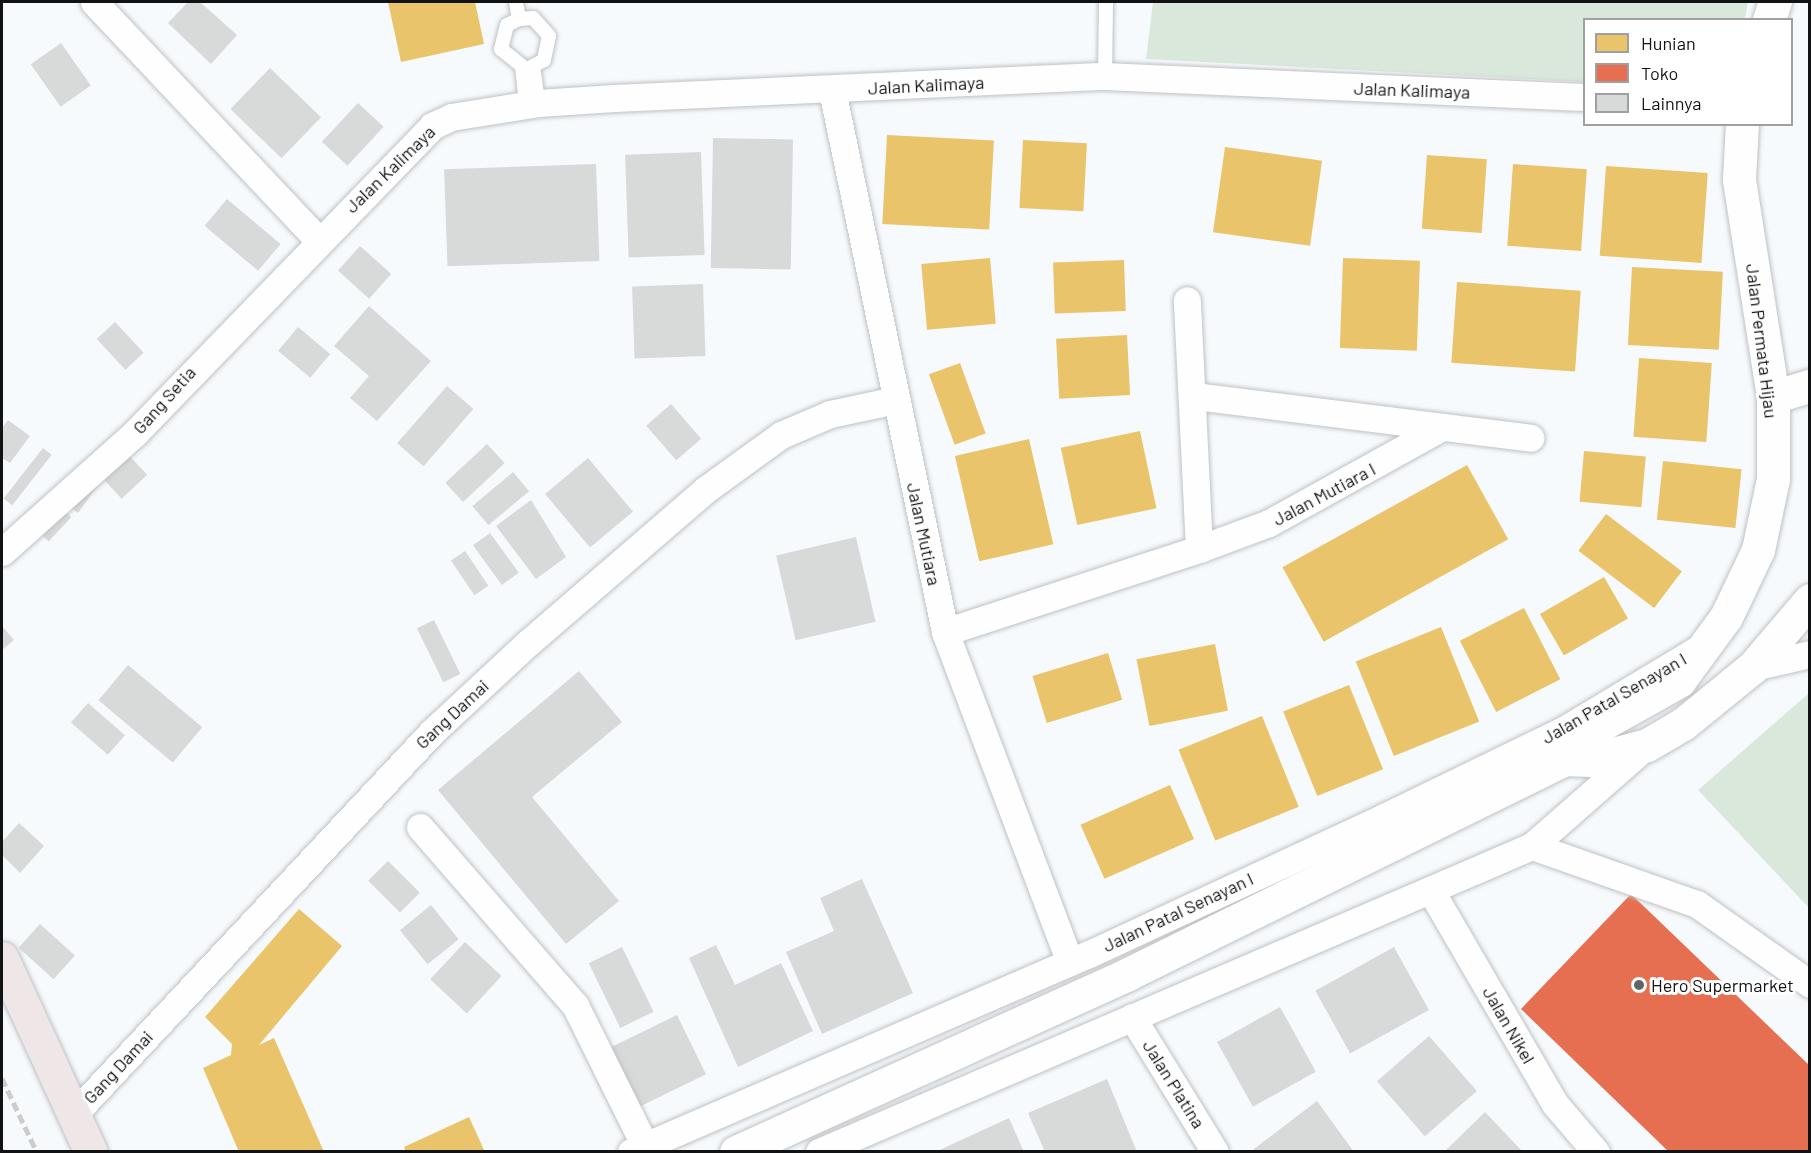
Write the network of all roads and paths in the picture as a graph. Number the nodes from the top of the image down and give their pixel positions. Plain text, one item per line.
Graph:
1 (94, 2) edge
2 (516, 2) edge
3 (1106, 2) edge
4 (1775, 2) edge
5 (1770, 18) edge
6 (519, 19) junction
7 (1105, 76) junction
8 (832, 90) junction
9 (1583, 97) edge
10 (532, 104) junction
11 (1742, 126) edge
12 (318, 240) junction
13 (1186, 300) dead end
14 (1809, 386) edge
15 (1195, 396) junction
16 (1773, 397) junction
17 (896, 400) junction
18 (1442, 427) junction
19 (1530, 438) dead end
20 (1199, 549) junction
21 (2, 552) edge
22 (1809, 600) edge
23 (945, 632) junction
24 (1710, 642) junction
25 (1809, 654) edge
26 (1753, 668) junction
27 (1647, 745) junction
28 (1564, 759) junction
29 (1533, 775) joint
30 (420, 827) dead end
31 (1532, 846) junction
32 (1431, 891) junction
33 (2, 958) edge
34 (1070, 962) junction
35 (1809, 984) edge
36 (1132, 1017) junction
37 (72, 1116) junction
38 (638, 1149) edge
39 (91, 1152) edge
40 (736, 1152) edge
41 (819, 1152) edge
42 (1215, 1152) edge
43 (1596, 1152) edge

1 - 12 street
2 - 6 lane
3 - 7 lane
4 - 5 main road
6 - 10 lane
6 - 10 lane
7 - 8 street, Jalan Kalimaya
7 - 9 street, Jalan Kalimaya
8 - 10 street, Jalan Kalimaya
8 - 17 street, Jalan Mutiara
10 - 12 street, Jalan Kalimaya
11 - 16 main road, Jalan Permata Hijau
12 - 21 street, Gang Setia
13 - 15 street
14 - 16 main road
15 - 18 street
15 - 20 street
16 - 24 main road, Jalan Permata Hijau
17 - 23 street, Jalan Mutiara
17 - 37 street, Gang Damai
18 - 19 street
18 - 20 street, Jalan Mutiara I
20 - 23 street, Jalan Mutiara I
22 - 26 main road, Jalan Permata Hijau
23 - 34 street, Jalan Mutiara
24 - 28 main road, Jalan Permata Hijau
24 - 34 street, Jalan Patal Senayan I
25 - 26 street, Jalan Permata Hijau
26 - 27 main road, Jalan Permata Hijau
27 - 28 main road, Jalan Permata Hijau
27 - 31 street
28 - 29 main road, Jalan Permata Hijau
29 - 40 main road, Jalan Patal Senayan I
30 - 38 street
31 - 32 street
31 - 35 street
32 - 36 street
32 - 43 street, Jalan Nikel
33 - 37 highway
34 - 38 street, Jalan Patal Senayan I
36 - 41 street
36 - 42 street, Jalan Platina
37 - 39 highway

